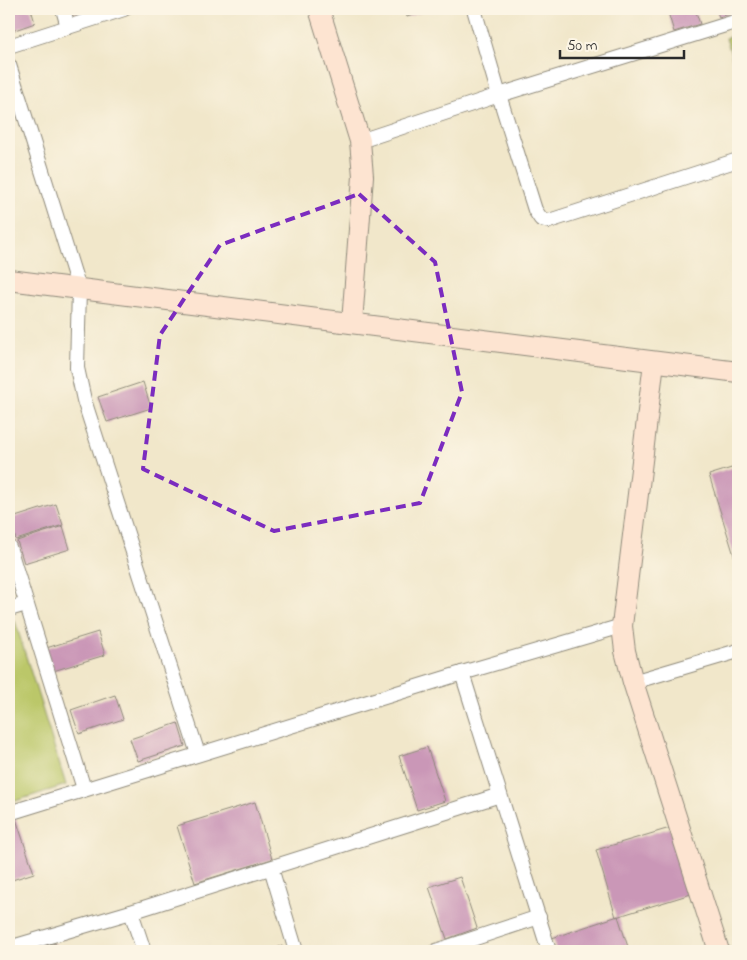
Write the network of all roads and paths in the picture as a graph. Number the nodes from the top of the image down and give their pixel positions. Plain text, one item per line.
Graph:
1 (63, 9) edge
2 (124, 9) edge
3 (318, 9) edge
4 (474, 9) edge
5 (738, 21) edge
6 (68, 27) junction
7 (9, 46) edge
8 (9, 65) edge
9 (498, 95) junction
10 (360, 141) junction
11 (738, 160) edge
12 (9, 280) edge
13 (79, 289) junction
14 (352, 323) junction
15 (654, 362) junction
16 (738, 372) edge
17 (9, 547) edge
18 (26, 604) junction
19 (9, 609) edge
20 (622, 626) junction
21 (738, 651) edge
22 (462, 673) junction
23 (633, 682) junction
24 (198, 754) junction
25 (84, 789) junction
26 (500, 795) junction
27 (9, 813) edge
28 (271, 868) junction
29 (132, 912) junction
30 (539, 917) junction
31 (9, 948) edge
32 (144, 951) edge
33 (296, 951) edge
34 (436, 951) edge
35 (549, 951) edge
36 (719, 951) edge

1 - 6 street
2 - 6 street
3 - 10 street
4 - 9 street
5 - 9 street
6 - 7 street
8 - 13 street
9 - 10 street
9 - 11 street
10 - 14 street
12 - 13 street
13 - 14 street
13 - 24 street
14 - 15 street
15 - 16 street
15 - 20 street
17 - 18 street
18 - 19 street
18 - 25 street
20 - 22 street
20 - 23 street
21 - 23 street
22 - 24 street
22 - 26 street
23 - 36 street
24 - 25 street
25 - 27 street
26 - 28 street
26 - 30 street
28 - 29 street
28 - 33 street
29 - 31 street
29 - 32 street
30 - 34 street
30 - 35 street

